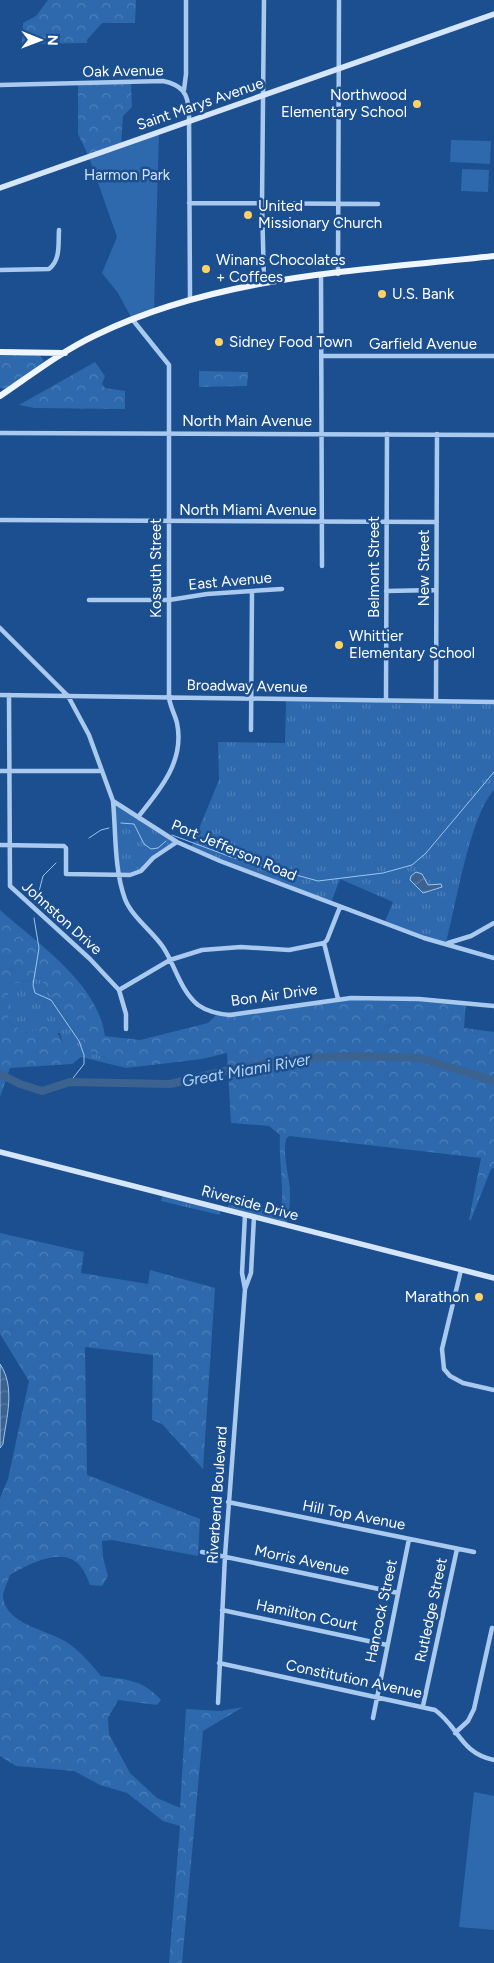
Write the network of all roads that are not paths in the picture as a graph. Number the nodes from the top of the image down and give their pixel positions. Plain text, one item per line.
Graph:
1 (186, 0) edge
2 (264, 0) edge
3 (339, 0) edge
4 (494, 14) edge
5 (339, 70) junction
6 (0, 85) edge
7 (184, 90) junction
8 (263, 95) junction
9 (188, 122) junction
10 (0, 188) edge
11 (189, 203) junction
12 (262, 203) junction
13 (339, 204) junction
14 (378, 204) dead end
15 (59, 230) dead end
16 (494, 256) edge
17 (0, 270) edge
18 (338, 274) junction
19 (321, 276) junction
20 (264, 282) junction
21 (190, 298) junction
22 (132, 319) junction
23 (0, 352) edge
24 (34, 352) junction
25 (66, 353) junction
26 (321, 356) junction
27 (494, 356) edge
28 (35, 372) junction
29 (0, 396) edge
30 (0, 433) edge
31 (321, 433) junction
32 (168, 434) junction
33 (387, 434) junction
34 (437, 434) junction
35 (494, 435) edge
36 (0, 520) edge
37 (169, 522) junction
38 (387, 522) junction
39 (437, 522) junction
40 (322, 523) junction
41 (322, 566) dead end
42 (282, 589) dead end
43 (436, 590) junction
44 (252, 591) junction
45 (386, 591) junction
46 (89, 600) dead end
47 (169, 600) junction
48 (0, 628) edge
49 (0, 695) edge
50 (10, 696) junction
51 (68, 696) junction
52 (169, 697) junction
53 (252, 698) junction
54 (386, 700) junction
55 (436, 701) junction
56 (494, 702) edge
57 (251, 730) dead end
58 (10, 770) junction
59 (0, 771) edge
60 (102, 771) junction
61 (114, 801) junction
62 (138, 817) junction
63 (177, 842) junction
64 (0, 845) edge
65 (10, 845) junction
66 (120, 875) junction
67 (340, 907) junction
68 (494, 923) edge
69 (446, 943) junction
70 (324, 944) junction
71 (494, 958) edge
72 (170, 960) junction
73 (119, 990) junction
74 (338, 1000) junction
75 (494, 1006) edge
76 (126, 1029) dead end
77 (0, 1152) edge
78 (245, 1215) junction
79 (254, 1217) junction
80 (461, 1270) junction
81 (494, 1278) edge
82 (245, 1289) junction
83 (494, 1390) edge
84 (228, 1502) junction
85 (409, 1539) junction
86 (457, 1549) junction
87 (202, 1552) dead end
88 (474, 1552) dead end
89 (225, 1556) junction
90 (398, 1593) junction
91 (222, 1610) junction
92 (492, 1628) dead end
93 (387, 1645) junction
94 (219, 1663) junction
95 (376, 1697) junction
96 (218, 1703) dead end
97 (423, 1706) junction
98 (373, 1718) dead end
99 (455, 1733) junction
100 (494, 1760) edge

1 - 7 street
2 - 8 street
3 - 5 street
4 - 5 main road, Saint Marys Avenue
5 - 8 main road, Saint Marys Avenue
5 - 13 street
6 - 7 street, Oak Avenue
7 - 9 street
8 - 9 main road, Saint Marys Avenue
8 - 12 street
9 - 10 main road, Saint Marys Avenue
9 - 11 street
11 - 12 street
11 - 21 street
12 - 13 street
12 - 20 street
13 - 14 street
13 - 18 street
15 - 17 street
16 - 18 main road
18 - 19 main road
19 - 20 main road
19 - 26 street
20 - 21 main road
21 - 22 main road
22 - 25 main road
22 - 32 street, Kossuth Street
23 - 24 main road
24 - 25 main road
24 - 28 main road
25 - 28 main road
26 - 27 street, Garfield Avenue
26 - 31 street
28 - 29 main road
30 - 32 street, North Main Avenue
31 - 32 street, North Main Avenue
31 - 33 street, North Main Avenue
31 - 40 street
32 - 37 street, Kossuth Street
33 - 34 street, North Main Avenue
33 - 38 street, Belmont Street
34 - 35 street, North Main Avenue
34 - 39 street, New Street
36 - 37 street, North Miami Avenue
37 - 40 street, North Miami Avenue
37 - 47 street, Kossuth Street
38 - 39 street, North Miami Avenue
38 - 40 street, North Miami Avenue
38 - 45 street, Belmont Street
39 - 43 street, New Street
40 - 41 street
42 - 44 street, East Avenue
43 - 45 street
43 - 55 street, New Street
44 - 47 street, East Avenue
44 - 53 street
45 - 54 street, Belmont Street
46 - 47 street, East Avenue
47 - 52 street, Kossuth Street
48 - 51 street
49 - 50 street, Broadway Avenue
50 - 51 street, Broadway Avenue
50 - 58 street, Johnston Drive
51 - 52 street, Broadway Avenue
51 - 60 street
52 - 53 street, Broadway Avenue
52 - 62 street, Kossuth Street
53 - 54 street, Broadway Avenue
53 - 57 street
54 - 55 street, Broadway Avenue
55 - 56 street, Broadway Avenue
58 - 59 street
58 - 60 street
58 - 65 street, Johnston Drive
60 - 61 street
61 - 62 street, Port Jefferson Road
61 - 66 street, Bon Air Drive
62 - 63 street, Port Jefferson Road
63 - 66 street
63 - 67 street, Port Jefferson Road
64 - 65 street
65 - 66 street
65 - 73 street, Johnston Drive
66 - 72 street, Bon Air Drive
67 - 69 street, Port Jefferson Road
67 - 70 street
68 - 69 street
69 - 71 street, Port Jefferson Road
70 - 72 street
70 - 74 street
72 - 73 street
72 - 74 street, Bon Air Drive
73 - 76 street, Johnston Drive
74 - 75 street, Bon Air Drive
77 - 78 main road, Riverside Drive
78 - 79 main road, Riverside Drive
78 - 82 street
79 - 80 main road, Riverside Drive
79 - 82 street
80 - 81 main road, Riverside Drive
80 - 83 street
82 - 84 street, Riverbend Boulevard
84 - 85 street, Hill Top Avenue
84 - 89 street, Riverbend Boulevard
85 - 86 street, Hill Top Avenue
85 - 90 street, Hancock Street
86 - 88 street, Hill Top Avenue
86 - 97 street, Rutledge Street
87 - 89 street, Morris Avenue
89 - 90 street, Morris Avenue
89 - 91 street, Riverbend Boulevard
90 - 93 street, Hancock Street
91 - 93 street, Hamilton Court
91 - 94 street, Riverbend Boulevard
92 - 99 street
93 - 95 street, Hancock Street
94 - 95 street, Constitution Avenue
94 - 96 street, Riverbend Boulevard
95 - 97 street, Constitution Avenue
95 - 98 street, Hancock Street
97 - 99 street, Constitution Avenue
99 - 100 street, Constitution Avenue

